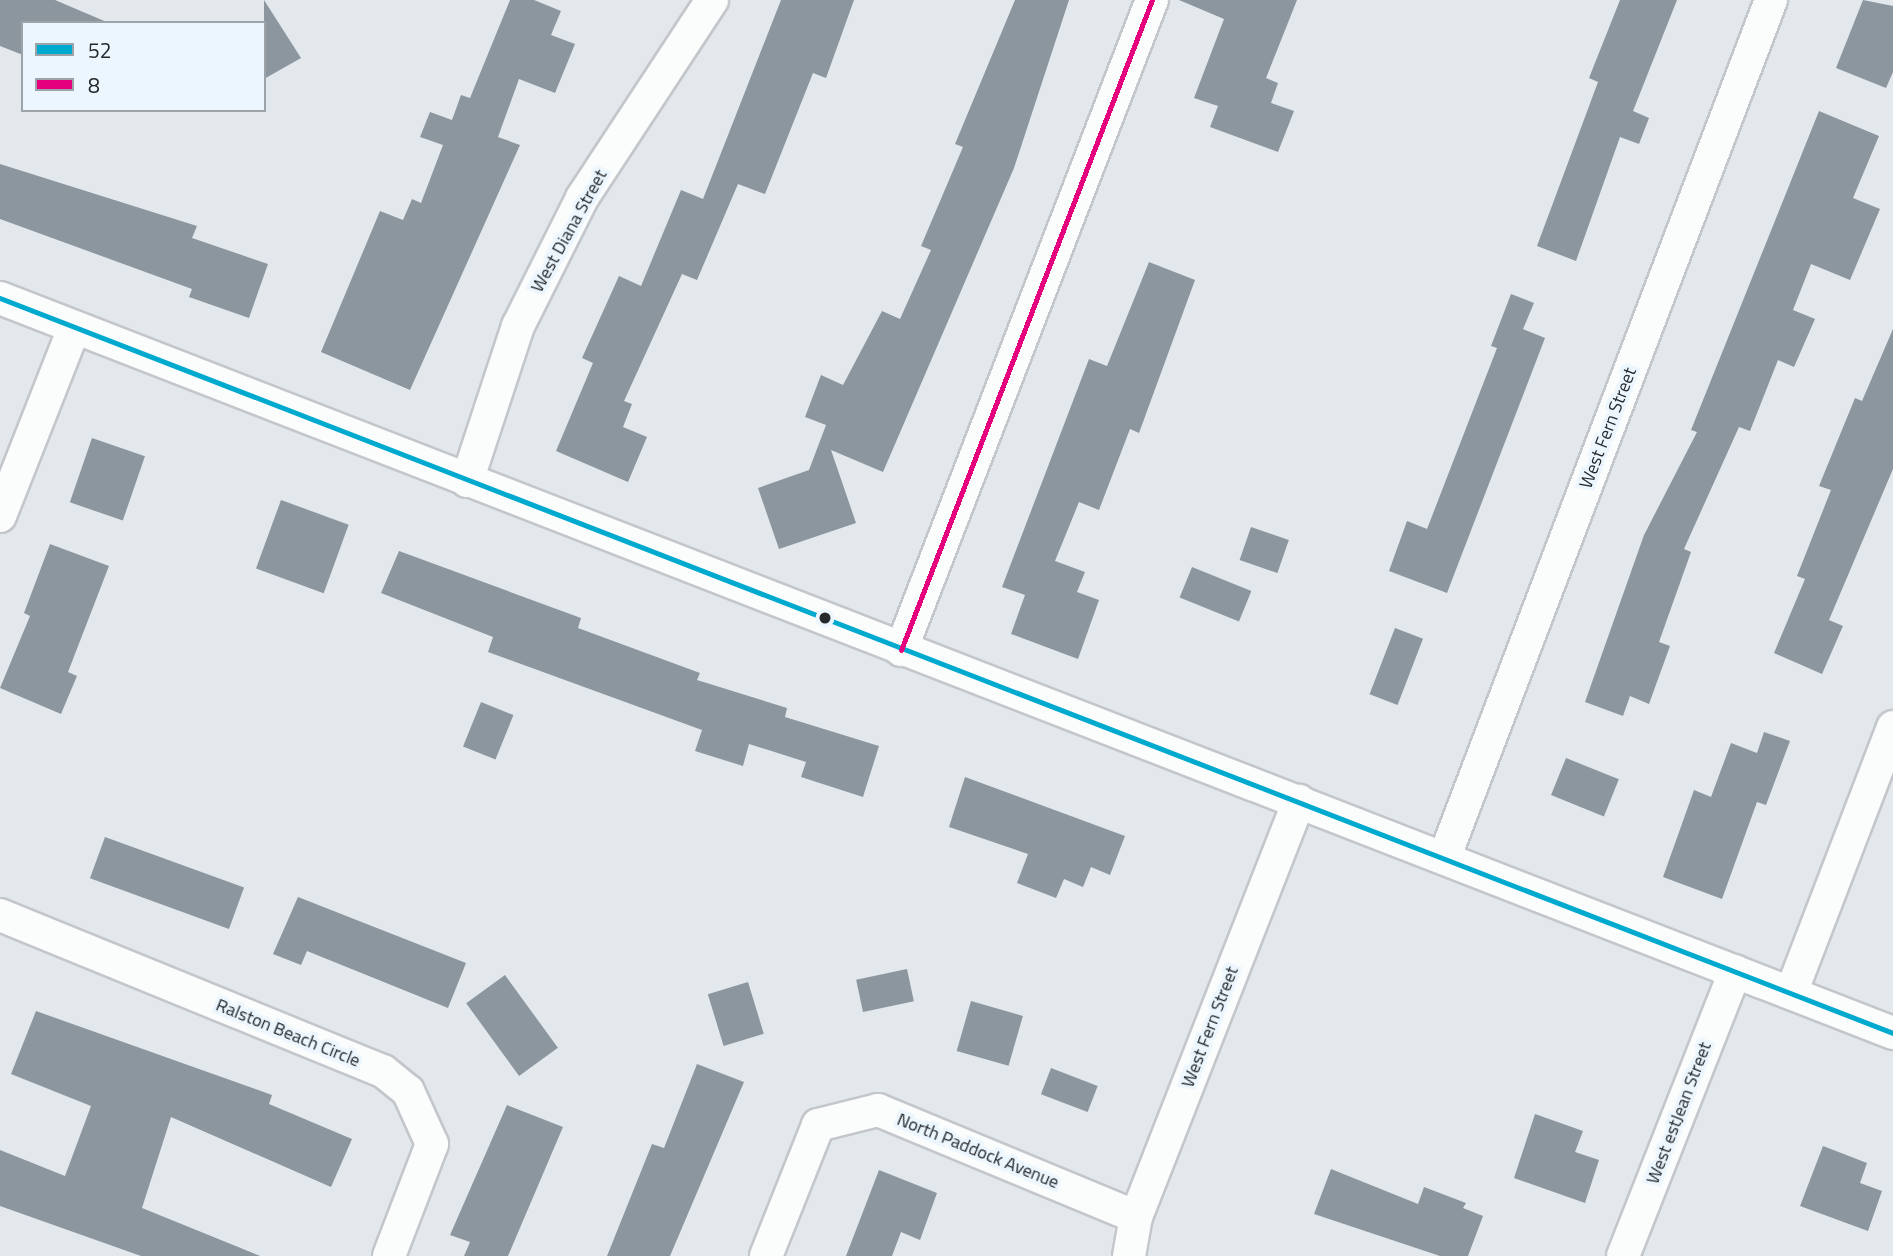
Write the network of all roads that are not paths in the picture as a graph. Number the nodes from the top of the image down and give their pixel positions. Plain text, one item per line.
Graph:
1 (712, 0) edge
2 (1152, 0) edge
3 (1771, 0) edge
4 (0, 298) edge
5 (75, 328) junction
6 (467, 481) junction
7 (0, 516) edge
8 (901, 650) junction
9 (1893, 727) edge
10 (1299, 801) junction
11 (1445, 856) junction
12 (0, 915) edge
13 (1735, 971) junction
14 (1791, 993) junction
15 (1893, 1033) edge
16 (1136, 1217) junction
17 (389, 1256) edge
18 (766, 1256) edge
19 (1129, 1256) edge
20 (1623, 1256) edge

1 - 6 street, West Diana Street
2 - 8 street
3 - 11 street, West Fern Street
4 - 5 street
5 - 6 street
5 - 7 street
6 - 8 street
8 - 10 street
9 - 14 street
10 - 11 street
10 - 16 street, West Fern Street
11 - 13 street
12 - 17 street, Ralston Beach Circle
13 - 14 street
13 - 20 street, West estJean Street
14 - 15 street
16 - 18 street, North Paddock Avenue
16 - 19 street, West Fern Street

